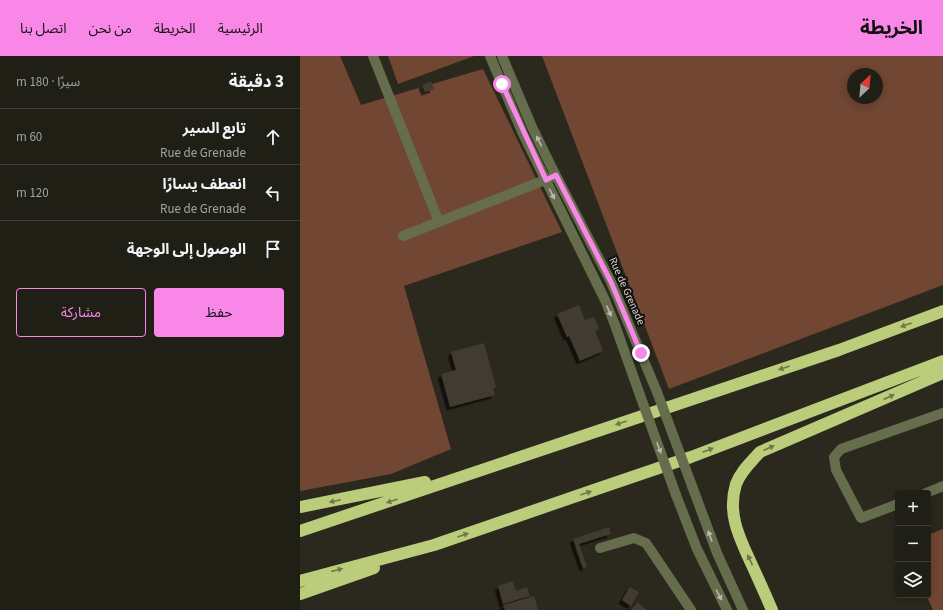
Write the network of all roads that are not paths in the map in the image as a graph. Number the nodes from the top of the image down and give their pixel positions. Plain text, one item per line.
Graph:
1 (373, 56) edge
2 (490, 56) edge
3 (502, 56) edge
4 (556, 175) junction
5 (546, 180) junction
6 (439, 222) junction
7 (403, 236) dead end
8 (943, 311) edge
9 (943, 361) edge
10 (943, 373) edge
11 (943, 413) edge
12 (483, 470) junction
13 (943, 486) edge
14 (931, 491) edge
15 (895, 505) edge
16 (300, 507) edge
17 (300, 531) edge
18 (434, 544) junction
19 (600, 548) dead end
20 (300, 581) edge
21 (300, 594) edge
22 (691, 610) edge
23 (727, 610) edge
24 (743, 610) edge
25 (772, 610) edge

1 - 6 street
2 - 5 street
4 -> 3 street, Rue de Grenade
4 - 5 street
24 -> 4 street, Rue de Grenade, bridge
5 - 6 street
5 -> 23 street, bridge
6 - 7 street
8 -> 12 highway
18 -> 9 highway
25 -> 10 highway
11 - 15 street
12 -> 16 highway
12 -> 17 highway
13 - 14 street
20 -> 18 highway
18 - 21 highway
19 - 22 street

